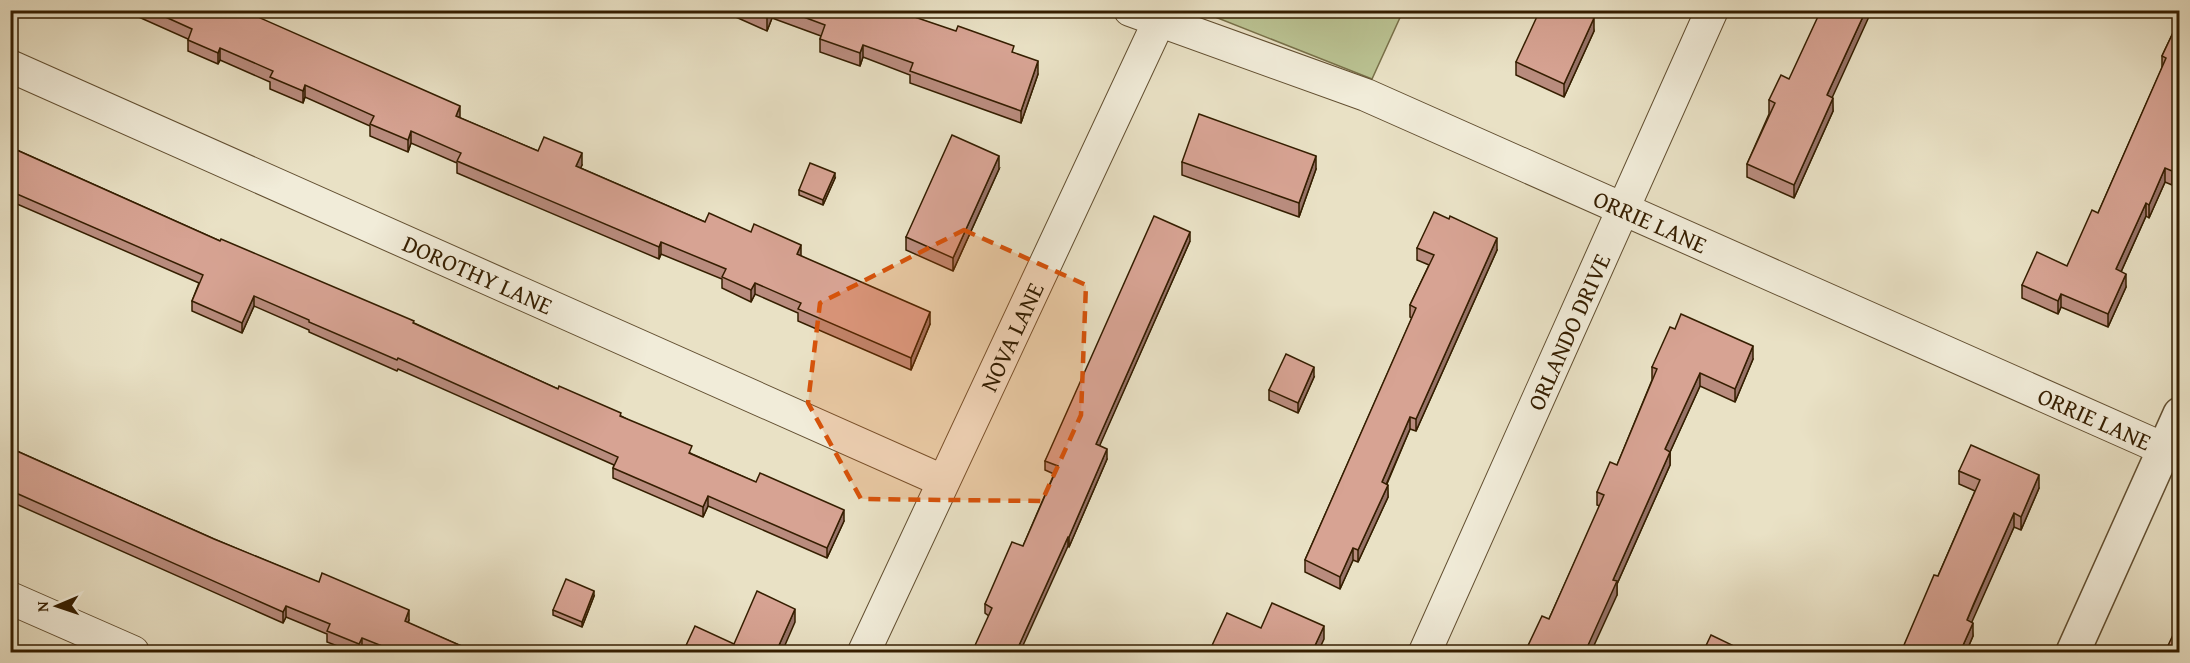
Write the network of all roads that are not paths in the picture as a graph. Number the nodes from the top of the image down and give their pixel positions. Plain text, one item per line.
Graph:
1 (1712, 10) edge
2 (1145, 16) edge
3 (10, 66) edge
4 (1624, 210) junction
5 (2180, 414) edge
6 (2164, 449) junction
7 (943, 481) junction
8 (10, 598) edge
9 (133, 652) edge
10 (864, 652) edge
11 (1425, 652) edge
12 (2073, 652) edge

1 - 4 street, ORLANDO DRIVE
2 - 4 street, ORRIE LANE
2 - 7 street, NOVA LANE
3 - 7 street, DOROTHY LANE
4 - 6 street, ORRIE LANE
4 - 11 street, ORLANDO DRIVE
5 - 6 street
6 - 12 street
7 - 10 street, NOVA LANE
8 - 9 street

